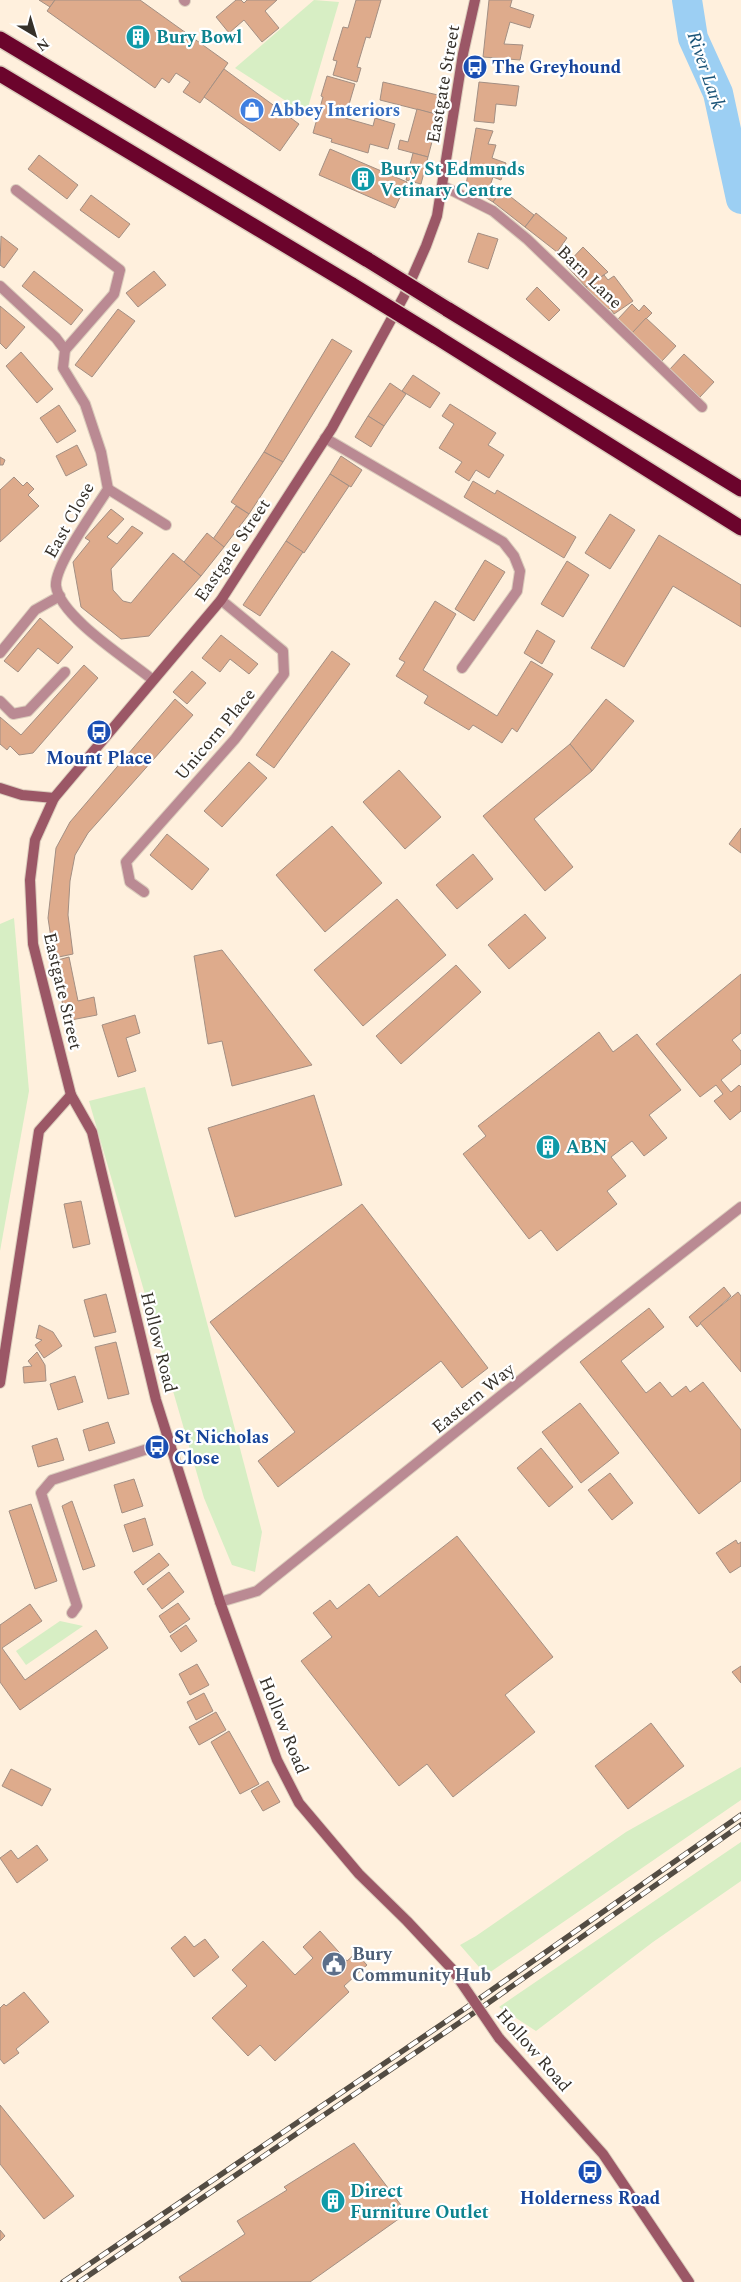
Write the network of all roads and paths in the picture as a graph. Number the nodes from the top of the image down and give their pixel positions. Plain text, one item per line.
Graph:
1 (475, 0) edge
2 (0, 39) edge
3 (0, 74) edge
4 (443, 186) junction
5 (16, 190) dead end
6 (0, 286) edge
7 (65, 350) junction
8 (702, 407) dead end
9 (325, 438) junction
10 (108, 489) junction
11 (741, 489) edge
12 (166, 525) dead end
13 (741, 528) edge
14 (60, 596) junction
15 (220, 600) junction
16 (0, 653) edge
17 (462, 668) dead end
18 (65, 672) dead end
19 (153, 680) junction
20 (0, 701) edge
21 (0, 788) edge
22 (54, 798) junction
23 (144, 892) dead end
24 (71, 1095) junction
25 (741, 1207) edge
26 (0, 1382) edge
27 (169, 1442) junction
28 (220, 1602) junction
29 (72, 1613) dead end
30 (689, 2282) edge

1 - 4 street, Eastgate Street
2 - 11 highway, bridge
3 - 13 highway, bridge
4 - 8 street, Barn Lane
4 - 9 street, Eastgate Street
5 - 7 street
6 - 7 street
7 - 10 street, East Close
9 - 15 street, Eastgate Street
9 - 17 street
10 - 12 street
10 - 14 street, East Close
14 - 16 street
14 - 19 street
15 - 19 street, Eastgate Street
15 - 23 street, Unicorn Place
18 - 20 street
19 - 22 street, Eastgate Street
21 - 22 street
22 - 24 street, Eastgate Street
24 - 26 street
24 - 27 street, Hollow Road
25 - 28 street, Eastern Way
27 - 28 street, Hollow Road
27 - 29 street
28 - 30 street, Hollow Road, bridge

